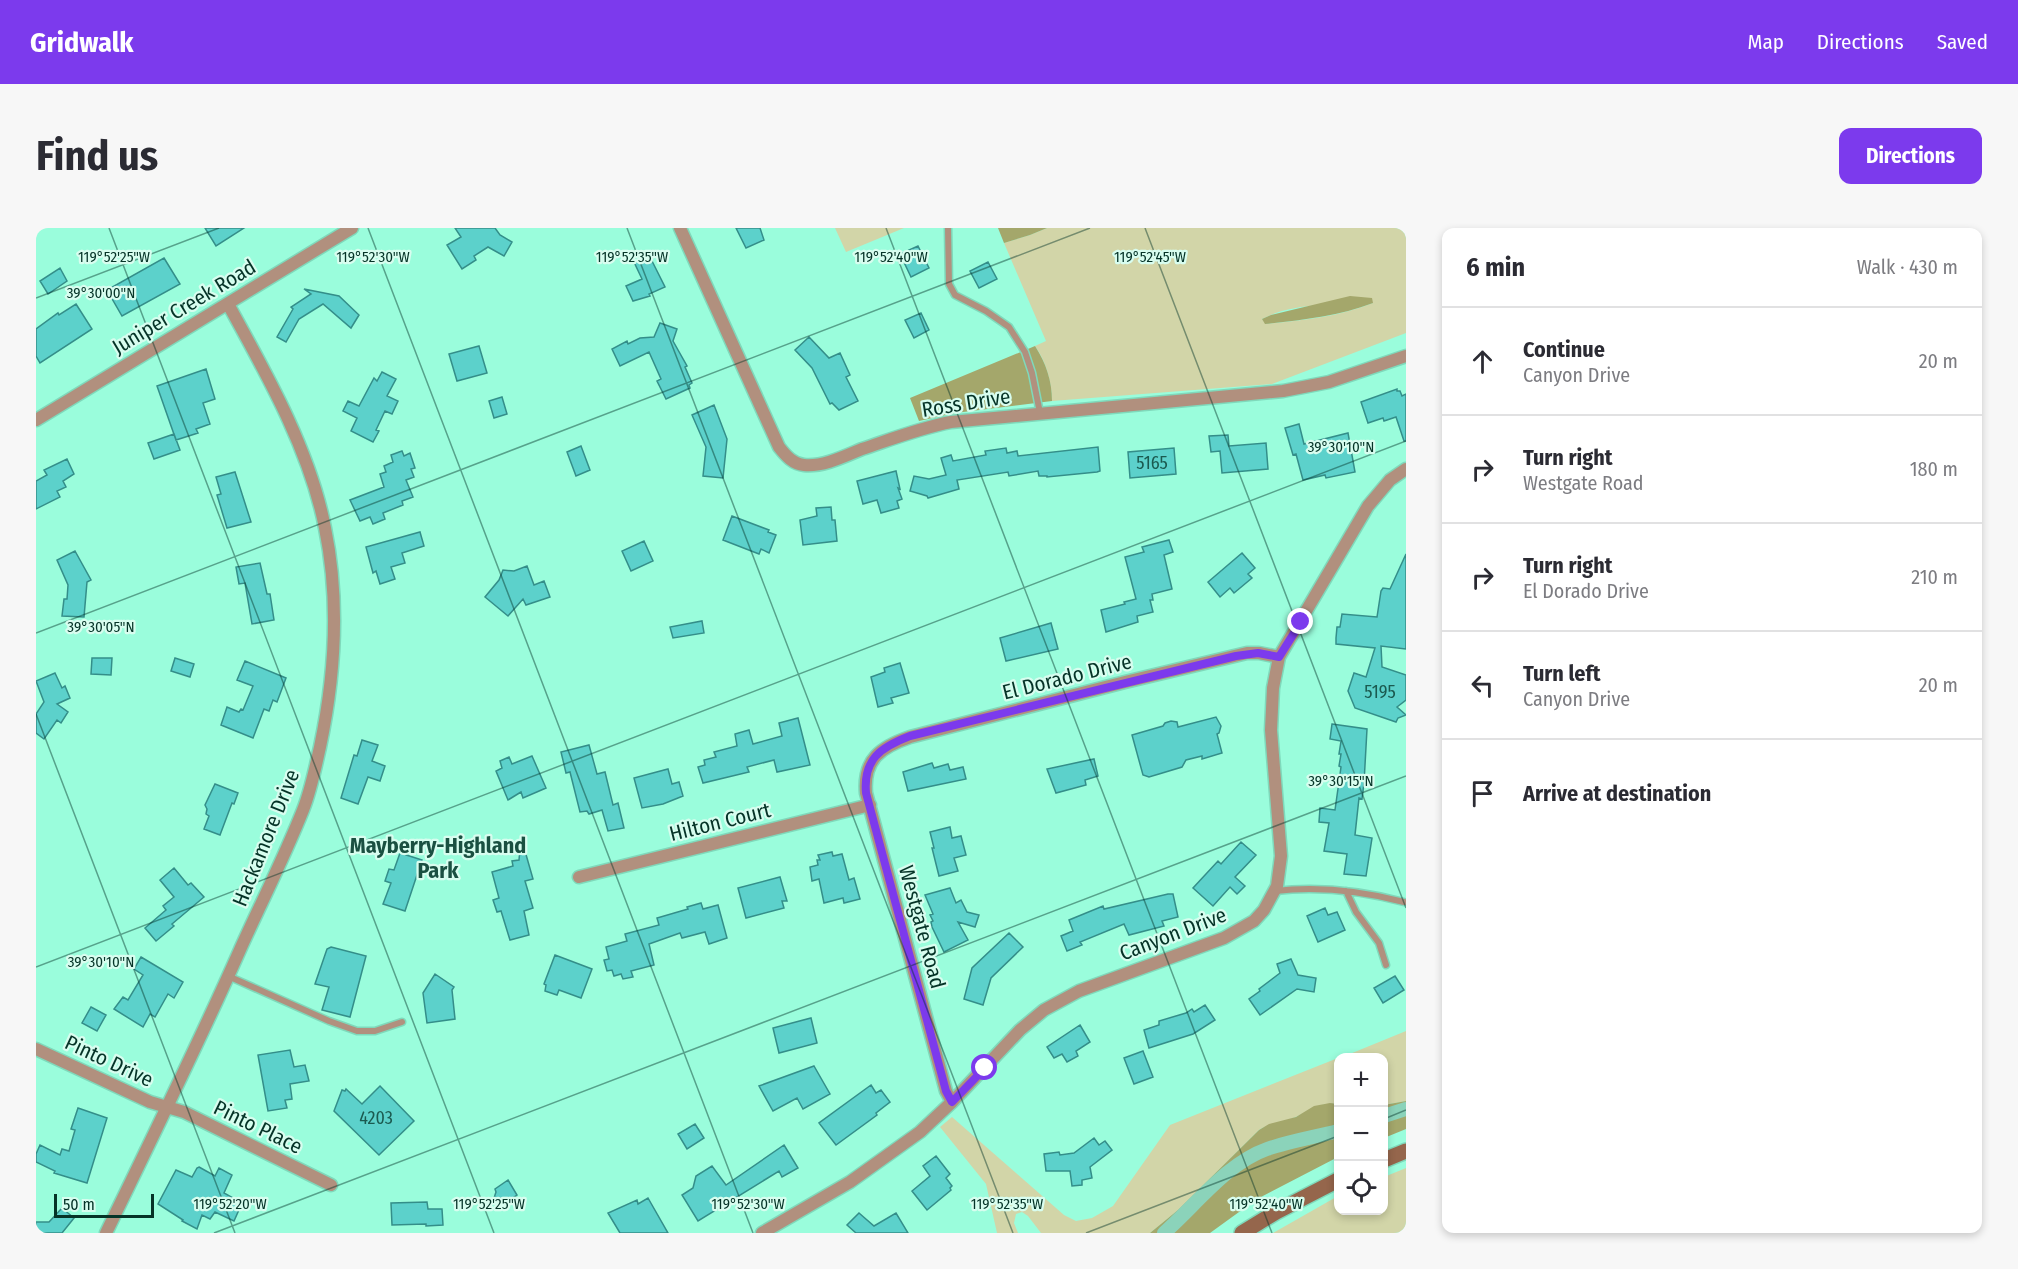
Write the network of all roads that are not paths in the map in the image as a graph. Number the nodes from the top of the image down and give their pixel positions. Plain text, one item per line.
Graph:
1 (352, 228) edge
2 (680, 228) edge
3 (948, 228) edge
4 (228, 304) junction
5 (1406, 356) edge
6 (1040, 413) junction
7 (36, 420) edge
8 (1406, 469) edge
9 (1279, 657) junction
10 (871, 760) joint
11 (870, 805) junction
12 (579, 877) dead end
13 (1275, 891) junction
14 (1346, 891) junction
15 (1404, 902) dead end
16 (1386, 965) dead end
17 (228, 976) junction
18 (402, 1022) dead end
19 (36, 1049) edge
20 (952, 1102) junction
21 (167, 1106) junction
22 (1406, 1151) edge
23 (1388, 1158) edge
24 (1334, 1182) edge
25 (331, 1185) dead end
26 (106, 1233) edge
27 (762, 1233) edge
28 (1242, 1233) edge

1 - 4 street, Juniper Creek Road
2 - 6 street, Ross Drive
3 - 6 lane
4 - 7 street, Juniper Creek Road
4 - 17 street, Hackamore Drive
5 - 6 street, Ross Drive
8 - 9 street, Canyon Drive
9 - 10 street, El Dorado Drive
9 - 13 street, Canyon Drive
10 - 11 street, Westgate Road
11 - 12 street, Hilton Court
11 - 20 street, Westgate Road
13 - 14 lane
13 - 20 street, Canyon Drive
14 - 15 lane
14 - 16 lane
17 - 18 lane
17 - 21 street, Hackamore Drive
19 - 21 street, Pinto Drive
20 - 27 street, Canyon Drive
21 - 25 street, Pinto Place
21 - 26 street, Hackamore Drive
22 - 23 main road
24 - 28 main road

